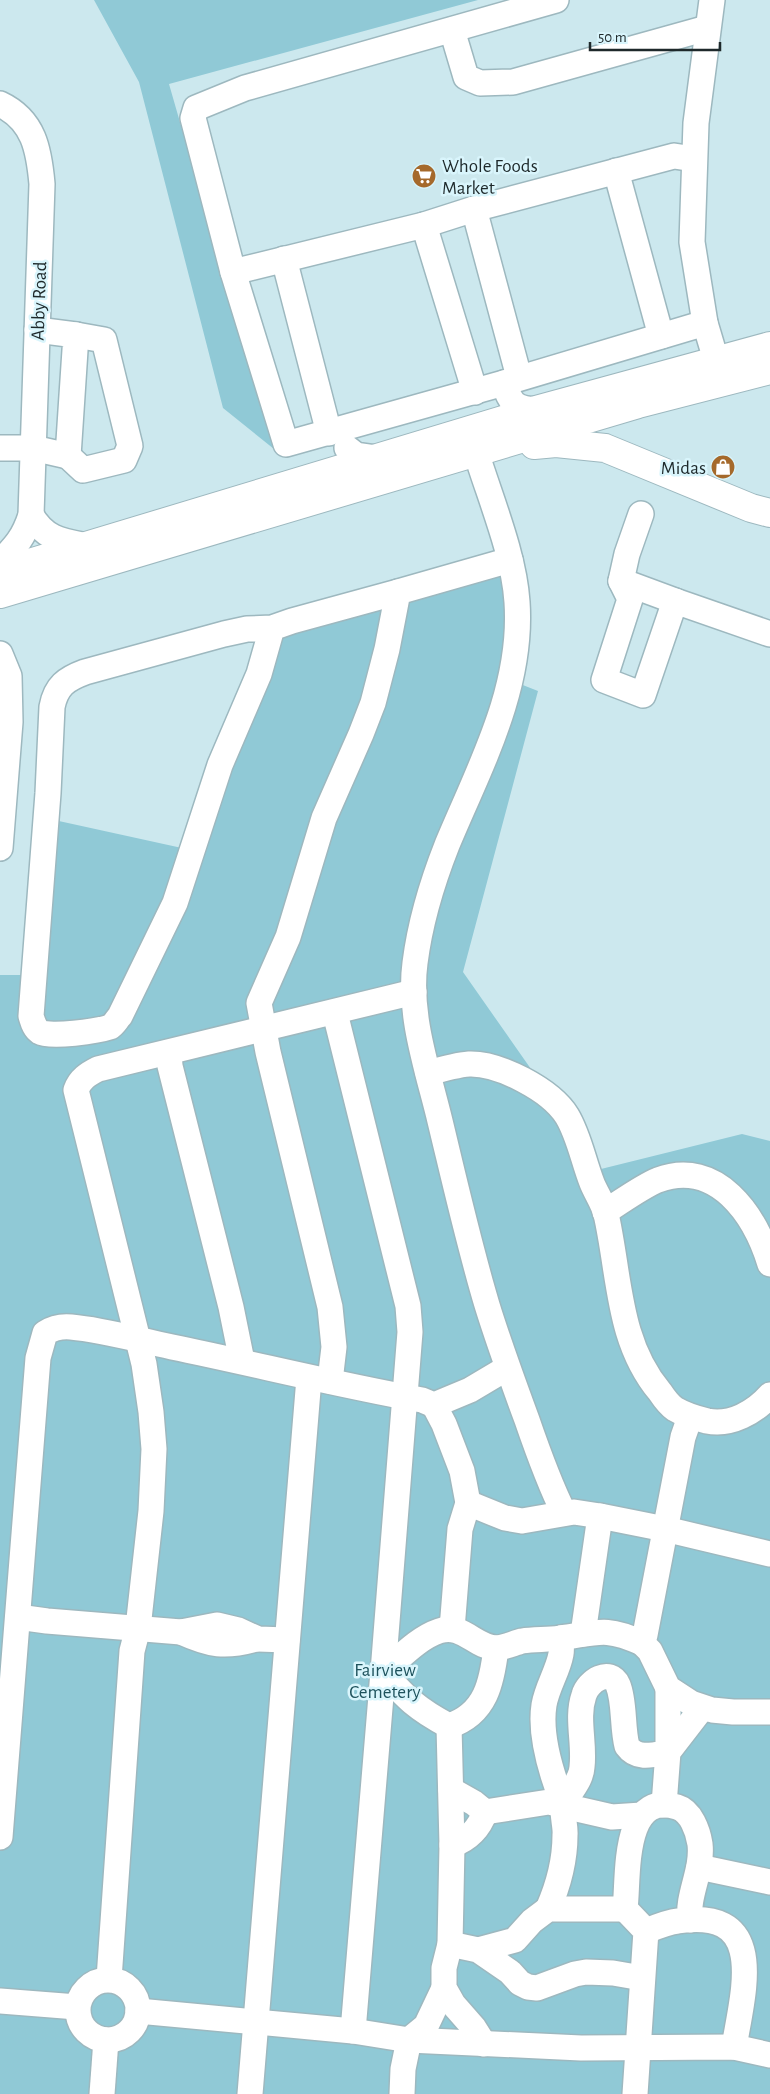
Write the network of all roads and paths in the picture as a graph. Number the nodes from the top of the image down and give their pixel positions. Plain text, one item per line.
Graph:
1 (556, 0) edge
2 (712, 0) edge
3 (708, 28) junction
4 (452, 30) junction
5 (0, 104) edge
6 (694, 159) junction
7 (616, 171) junction
8 (474, 209) junction
9 (424, 225) junction
10 (284, 259) junction
11 (233, 272) junction
12 (705, 323) junction
13 (37, 330) junction
14 (76, 335) junction
15 (661, 336) junction
16 (770, 346) edge
17 (716, 360) junction
18 (770, 370) edge
19 (511, 386) junction
20 (476, 392) junction
21 (536, 410) junction
22 (496, 422) junction
23 (339, 437) junction
24 (0, 448) edge
25 (33, 448) junction
26 (476, 452) junction
27 (68, 456) junction
28 (377, 458) junction
29 (330, 472) junction
30 (770, 513) edge
31 (31, 514) junction
32 (641, 514) dead end
33 (87, 546) junction
34 (510, 560) junction
35 (0, 562) edge
36 (0, 572) edge
37 (621, 581) junction
38 (398, 592) junction
39 (0, 594) edge
40 (675, 601) junction
41 (272, 628) junction
42 (770, 634) edge
43 (0, 654) edge
44 (0, 848) edge
45 (414, 992) junction
46 (335, 1013) junction
47 (111, 1026) junction
48 (265, 1029) junction
49 (168, 1052) junction
50 (116, 1065) junction
51 (428, 1072) junction
52 (606, 1212) junction
53 (770, 1264) edge
54 (138, 1340) junction
55 (242, 1361) junction
56 (507, 1368) junction
57 (319, 1379) junction
58 (770, 1395) edge
59 (406, 1398) junction
60 (434, 1405) junction
61 (690, 1417) junction
62 (468, 1503) junction
63 (564, 1513) junction
64 (600, 1516) junction
65 (665, 1529) junction
66 (770, 1554) edge
67 (18, 1617) junction
68 (138, 1628) junction
69 (452, 1629) junction
70 (572, 1636) junction
71 (286, 1640) junction
72 (642, 1643) junction
73 (496, 1648) junction
74 (383, 1672) junction
75 (668, 1688) junction
76 (702, 1708) junction
77 (770, 1712) edge
78 (449, 1726) junction
79 (668, 1752) junction
80 (451, 1790) junction
81 (564, 1806) junction
82 (653, 1810) junction
83 (484, 1812) junction
84 (0, 1837) edge
85 (452, 1844) junction
86 (699, 1867) junction
87 (770, 1882) edge
88 (548, 1909) junction
89 (625, 1909) junction
90 (690, 1920) junction
91 (646, 1931) junction
92 (515, 1940) junction
93 (450, 1944) junction
94 (478, 1950) junction
95 (510, 1972) junction
96 (642, 1978) junction
97 (109, 1979) junction
98 (444, 1988) junction
99 (0, 2001) edge
100 (77, 2007) junction
101 (138, 2011) junction
102 (256, 2022) junction
103 (353, 2031) junction
104 (106, 2040) junction
105 (409, 2040) junction
106 (484, 2044) junction
107 (638, 2047) junction
108 (734, 2047) junction
109 (770, 2054) edge
110 (102, 2094) edge
111 (250, 2094) edge
112 (402, 2094) edge
113 (635, 2094) edge

1 - 4 street
2 - 3 street
3 - 4 street
3 - 6 street
4 - 11 street
5 - 13 street, Abby Road
6 - 7 street
6 - 12 street
7 - 8 street
7 - 15 street
8 - 9 street
8 - 19 street
9 - 10 street
9 - 20 street
10 - 11 street
10 - 23 street
11 - 23 street
12 - 15 street
12 - 17 street
13 - 14 street
13 - 25 street, Abby Road
14 - 27 street
14 - 27 street
15 - 19 street
16 - 17 highway
17 - 21 highway
18 - 26 highway
19 - 20 street
19 - 21 street
19 - 22 street
20 - 23 street
21 - 22 highway
22 - 28 highway
23 - 28 street
23 - 29 street
24 - 25 street
25 - 27 street
25 - 31 street, Abby Road
26 - 30 highway
26 - 34 street
26 - 39 highway
28 - 29 highway
29 - 33 highway
31 - 33 street
31 - 35 street, Abby Road
32 - 37 street
33 - 36 highway
34 - 38 street
34 - 45 street
37 - 40 street
37 - 40 street
38 - 41 street
38 - 48 street
40 - 42 street
41 - 47 street
41 - 47 street
43 - 44 street
45 - 46 street
45 - 51 street
46 - 48 street
46 - 59 street
47 - 50 street
48 - 49 street
48 - 57 street
49 - 50 street
49 - 55 street
50 - 54 street
51 - 52 street
51 - 56 street
52 - 53 street
52 - 61 street
54 - 55 street
54 - 67 street
54 - 68 street
55 - 57 street
56 - 60 street
56 - 63 street
57 - 59 street
57 - 71 street
58 - 61 street
59 - 60 street
59 - 74 street
60 - 62 street
61 - 65 street
62 - 63 street
62 - 69 street
63 - 64 street
64 - 65 street
64 - 70 street
65 - 66 street
65 - 72 street
67 - 68 street
67 - 84 street
68 - 71 street
68 - 97 street
69 - 73 street
69 - 74 street
70 - 72 street
70 - 73 street
70 - 81 street
71 - 102 street
72 - 75 street
73 - 78 street
74 - 78 street
74 - 103 street
75 - 76 street
75 - 79 street
76 - 77 street
76 - 79 street
78 - 80 street
79 - 81 street
79 - 82 street
80 - 83 street
80 - 85 street
81 - 82 street
81 - 83 street
81 - 88 street
82 - 86 street
82 - 89 street
83 - 85 street
85 - 93 street
86 - 87 street
86 - 90 street
88 - 89 street
88 - 92 street
89 - 91 street
90 - 91 street
90 - 108 street
91 - 96 street
92 - 94 street
92 - 95 street
93 - 94 street
93 - 98 street
94 - 95 street
95 - 96 street
96 - 107 street
97 - 100 street
97 - 101 street
98 - 105 street
98 - 106 street
99 - 100 street
100 - 104 street
101 - 102 street
101 - 104 street
102 - 103 street
102 - 111 street
103 - 105 street
104 - 110 street
105 - 106 street
105 - 112 street
106 - 107 street
107 - 108 street
107 - 113 street
108 - 109 street

